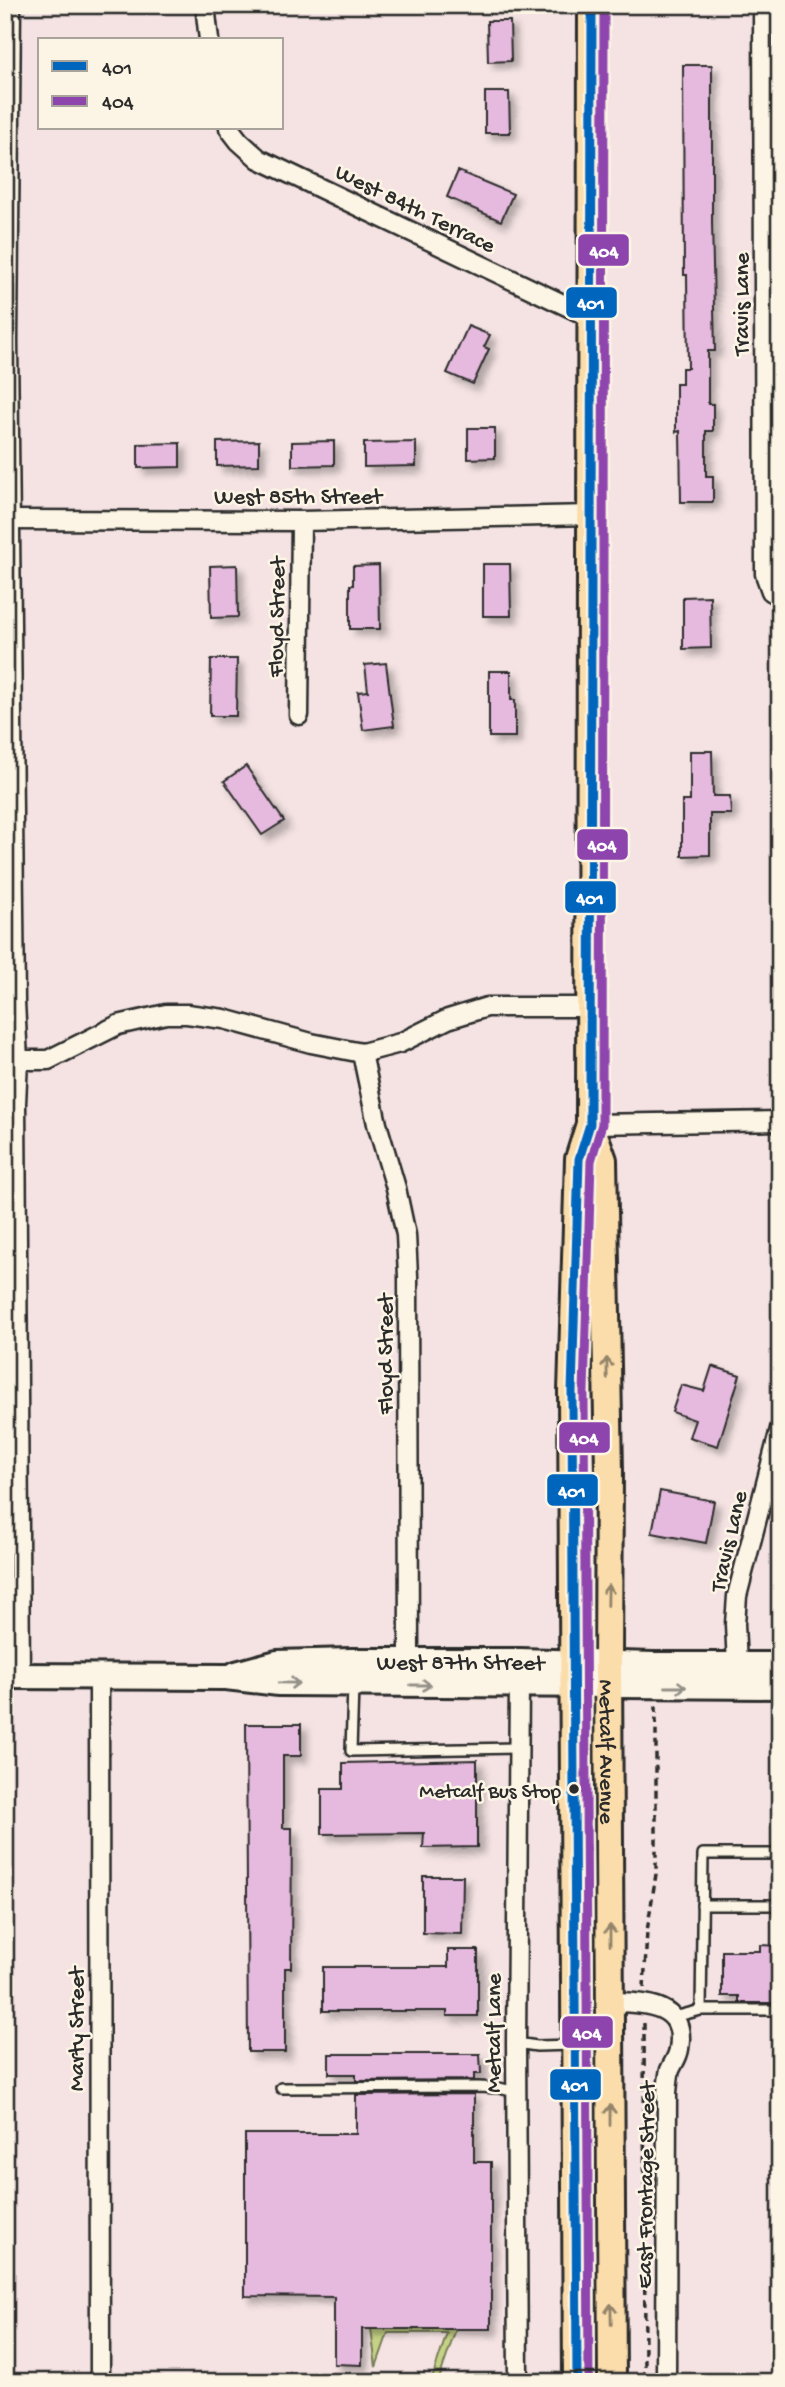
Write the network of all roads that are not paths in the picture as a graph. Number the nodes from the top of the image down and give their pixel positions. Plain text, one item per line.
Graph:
1 (11, 5) edge
2 (205, 5) edge
3 (592, 5) edge
4 (763, 5) edge
5 (209, 38) edge
6 (231, 130) edge
7 (592, 318) junction
8 (592, 515) junction
9 (8, 520) edge
10 (301, 521) junction
11 (780, 597) edge
12 (299, 715) dead end
13 (592, 1007) junction
14 (362, 1053) junction
15 (18, 1060) junction
16 (11, 1103) edge
17 (780, 1121) edge
18 (590, 1124) junction
19 (780, 1429) edge
20 (409, 1660) junction
21 (737, 1665) junction
22 (780, 1665) edge
23 (573, 1674) junction
24 (608, 1675) junction
25 (12, 1676) edge
26 (99, 1676) junction
27 (226, 1677) junction
28 (353, 1684) junction
29 (519, 1685) junction
30 (780, 1686) edge
31 (519, 1748) junction
32 (780, 1854) edge
33 (702, 1905) junction
34 (780, 1905) edge
35 (611, 2003) junction
36 (701, 2010) junction
37 (780, 2010) edge
38 (674, 2017) junction
39 (516, 2043) junction
40 (577, 2045) junction
41 (281, 2088) dead end
42 (516, 2092) junction
43 (100, 2382) edge
44 (518, 2382) edge
45 (577, 2382) edge
46 (612, 2382) edge
47 (666, 2382) edge

1 - 9 street
2 - 5 street
3 - 7 main road, Metcalf Avenue
4 - 11 street, Travis Lane
6 - 7 street, West 84th Terrace
7 - 8 main road, Metcalf Avenue
8 - 10 street, West 85th Street
8 - 13 main road, Metcalf Avenue
9 - 10 street, West 85th Street
9 - 15 street
10 - 12 street, Floyd Street
13 - 14 street
13 - 18 main road, Metcalf Avenue
14 - 15 street
14 - 20 street, Floyd Street
15 - 16 street
16 - 25 street
17 - 18 street
18 - 23 main road, Metcalf Avenue
24 -> 18 main road, Metcalf Avenue
19 - 21 street, Travis Lane
20 - 23 street, West 87th Street
20 - 27 street, West 87th Street
21 - 22 street, West 87th Street
21 - 24 street, West 87th Street
23 - 24 street, West 87th Street
23 - 29 street, West 87th Street
23 - 40 main road, Metcalf Avenue
24 -> 30 street, West 87th Street
35 -> 24 main road, Metcalf Avenue
25 - 26 street, West 87th Street
26 - 27 street, West 87th Street
26 - 43 street, Marty Street
27 -> 28 street, West 87th Street
28 -> 29 street, West 87th Street
28 - 31 lane
29 - 31 street, Metcalf Lane
31 - 39 street, Metcalf Lane
32 - 33 lane
33 - 34 lane
33 - 36 lane
35 - 38 street
46 -> 35 main road, Metcalf Avenue
36 - 37 lane
36 - 38 lane
38 - 47 street, East Frontage Street
39 - 40 lane
39 - 42 street, Metcalf Lane
40 - 45 main road, Metcalf Avenue
41 - 42 lane
42 - 44 street, Metcalf Lane

